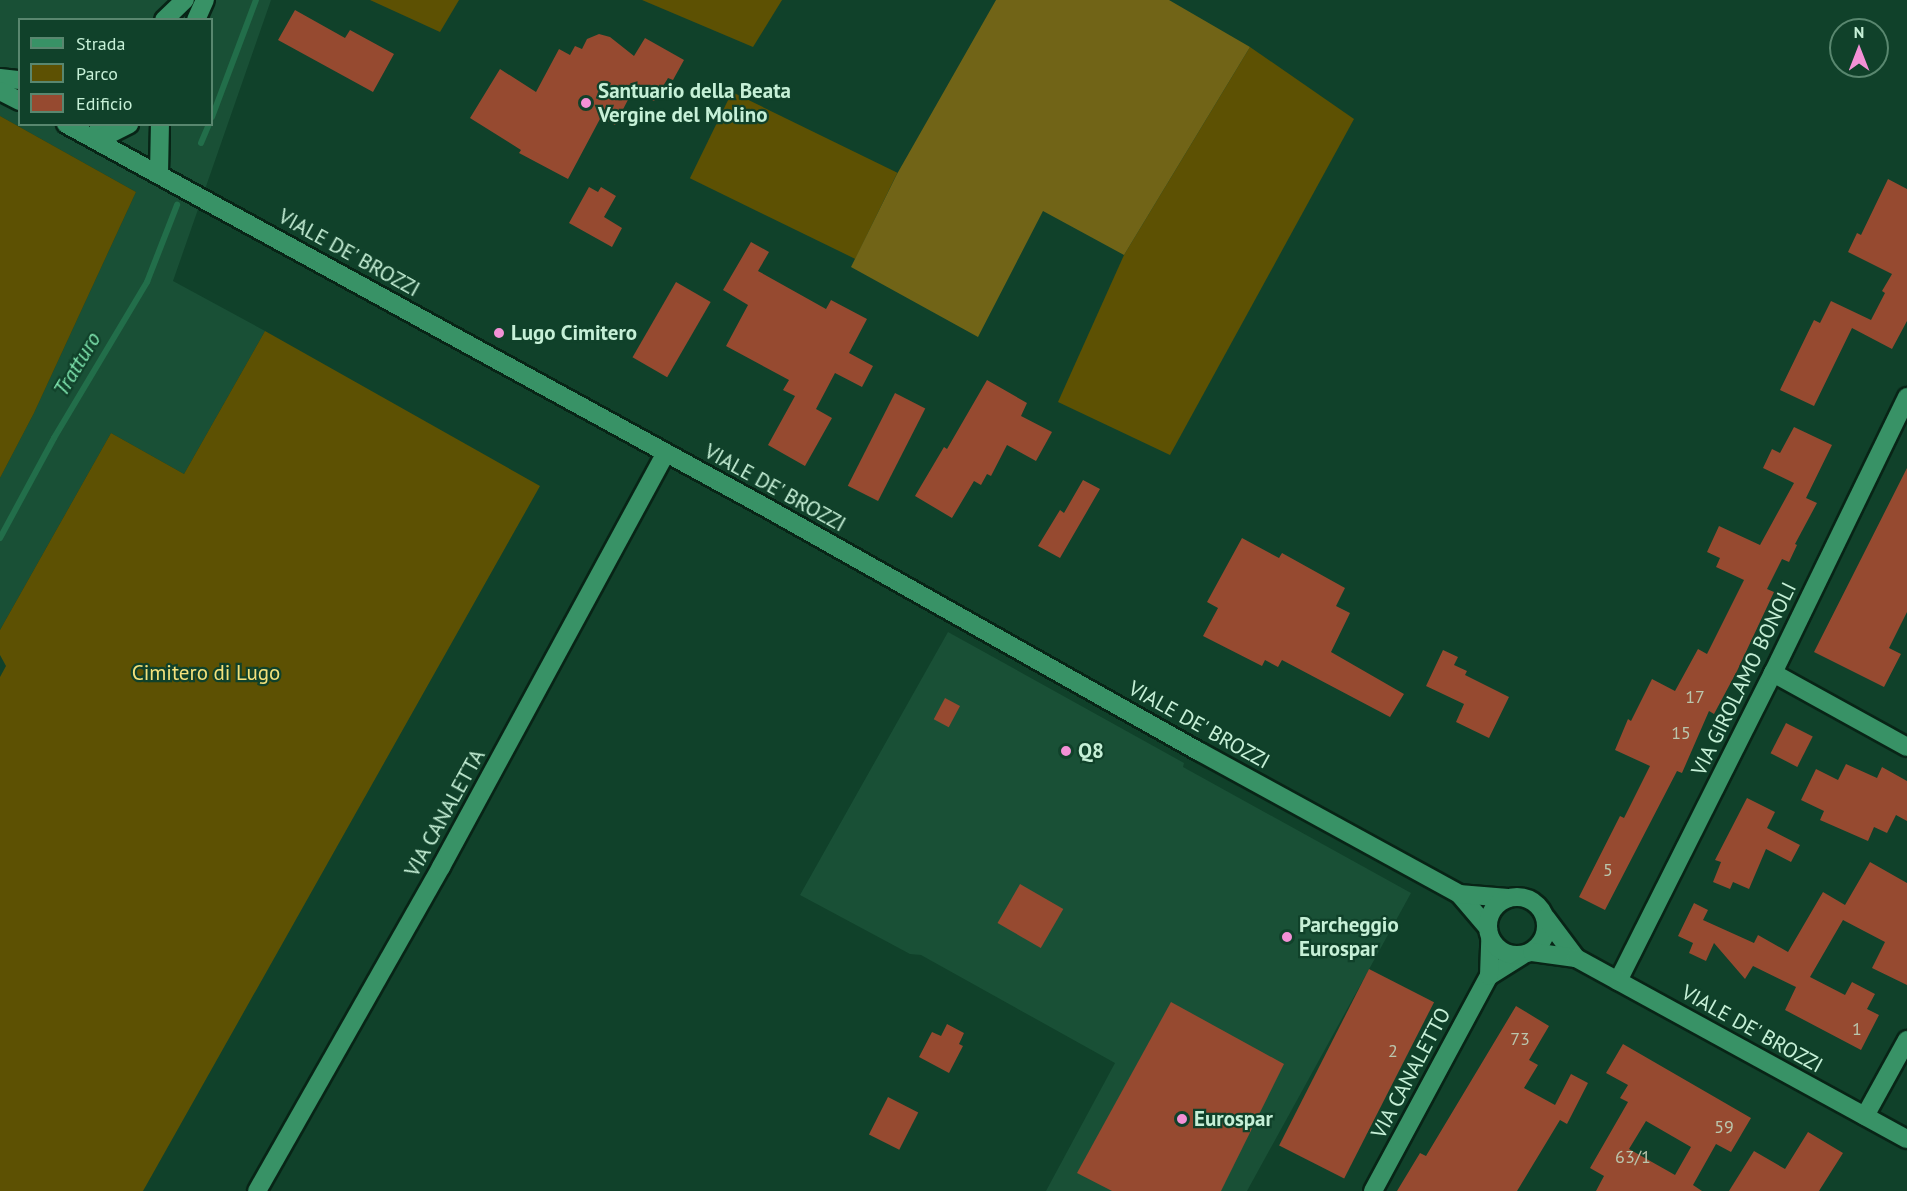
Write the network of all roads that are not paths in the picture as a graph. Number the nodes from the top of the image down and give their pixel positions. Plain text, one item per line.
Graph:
1 (185, 0) edge
2 (205, 0) edge
3 (166, 18) edge
4 (197, 18) edge
5 (0, 78) edge
6 (18, 80) edge
7 (0, 91) edge
8 (18, 100) edge
9 (74, 126) edge
10 (121, 126) edge
11 (160, 126) edge
12 (98, 132) edge
13 (159, 174) junction
14 (1907, 397) edge
15 (666, 453) junction
16 (1773, 673) junction
17 (1907, 747) edge
18 (1459, 894) junction
19 (1508, 898) junction
20 (1546, 918) junction
21 (1489, 933) junction
22 (1527, 953) junction
23 (1576, 958) junction
24 (1489, 976) junction
25 (1618, 981) junction
26 (1907, 1040) edge
27 (1865, 1116) junction
28 (1907, 1139) edge
29 (257, 1191) edge
30 (1373, 1191) edge

1 - 3 street
2 - 4 street
5 - 6 street
7 - 8 street
9 - 12 street, VIALE DE' BROZZI
10 - 12 street
11 - 13 street
12 - 13 street, VIALE DE' BROZZI
13 - 15 street, VIALE DE' BROZZI
14 - 16 street, VIA GIROLAMO BONOLI
15 - 18 street, VIALE DE' BROZZI
15 - 29 street, VIA CANALETTA
16 - 17 street
16 - 25 street, VIA GIROLAMO BONOLI
18 - 19 street, VIALE DE' BROZZI
18 - 21 street, VIALE DE' BROZZI
19 - 20 street, VIALE DE' BROZZI
19 - 21 street
20 - 22 street
20 - 23 street, VIALE DE' BROZZI
21 - 22 street, VIALE DE' BROZZI
21 - 24 street, VIA CANALETTO
22 - 23 street, VIALE DE' BROZZI
22 - 24 street, VIA CANALETTO
23 - 25 street, VIALE DE' BROZZI
24 - 30 street, VIA CANALETTO
25 - 27 street, VIALE DE' BROZZI
26 - 27 street
27 - 28 street, VIALE DE' BROZZI

